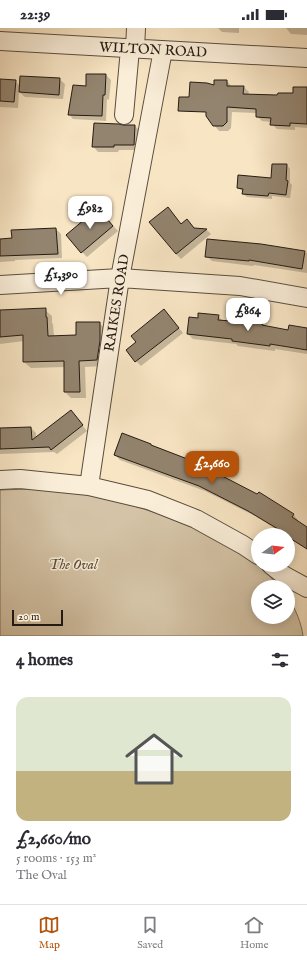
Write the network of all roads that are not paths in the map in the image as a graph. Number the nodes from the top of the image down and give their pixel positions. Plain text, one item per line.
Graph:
1 (136, 28) edge
2 (0, 41) edge
3 (132, 49) junction
4 (163, 50) junction
5 (307, 58) edge
6 (124, 115) dead end
7 (120, 278) junction
8 (0, 285) edge
9 (307, 298) edge
10 (0, 480) edge
11 (89, 486) junction
12 (251, 551) edge
13 (281, 572) edge
14 (307, 588) edge

1 - 3 street
2 - 3 street, WILTON ROAD
3 - 4 street, WILTON ROAD
3 - 6 street
4 - 5 street, WILTON ROAD
4 - 7 street, RAIKES ROAD
7 - 8 street
7 - 9 street
7 - 11 street, RAIKES ROAD
10 - 11 street
11 - 12 street
13 - 14 street

